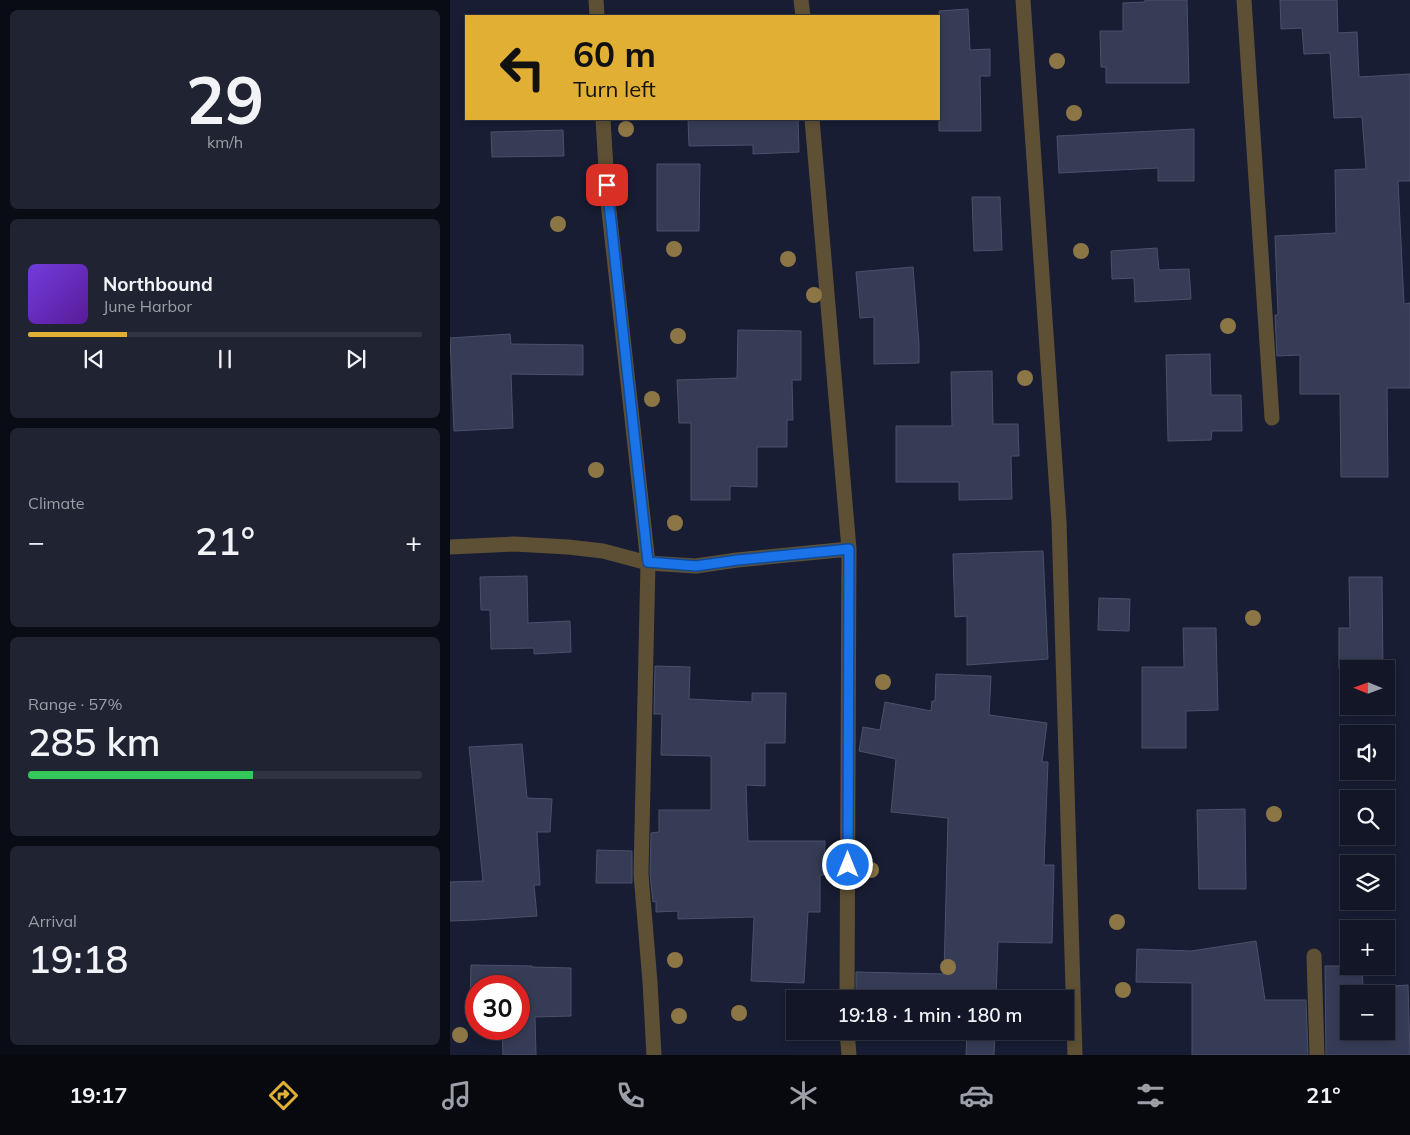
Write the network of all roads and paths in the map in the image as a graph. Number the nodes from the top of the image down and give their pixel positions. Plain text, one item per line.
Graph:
1 (596, 0) edge
2 (801, 0) edge
3 (1023, 0) edge
4 (1244, 0) edge
5 (597, 15) edge
6 (803, 15) edge
7 (603, 120) edge
8 (812, 120) edge
9 (1272, 418) dead end
10 (450, 546) edge
11 (849, 549) junction
12 (648, 562) junction
13 (1314, 956) dead end
14 (847, 990) edge
15 (847, 1040) edge
16 (654, 1055) edge
17 (849, 1055) edge
18 (1075, 1055) edge
19 (1317, 1055) edge

1 - 5 street
2 - 6 street
3 - 18 street
4 - 9 street
7 - 12 street
8 - 11 street
10 - 12 street
11 - 12 street
11 - 14 street
12 - 16 street
13 - 19 street
15 - 17 street

